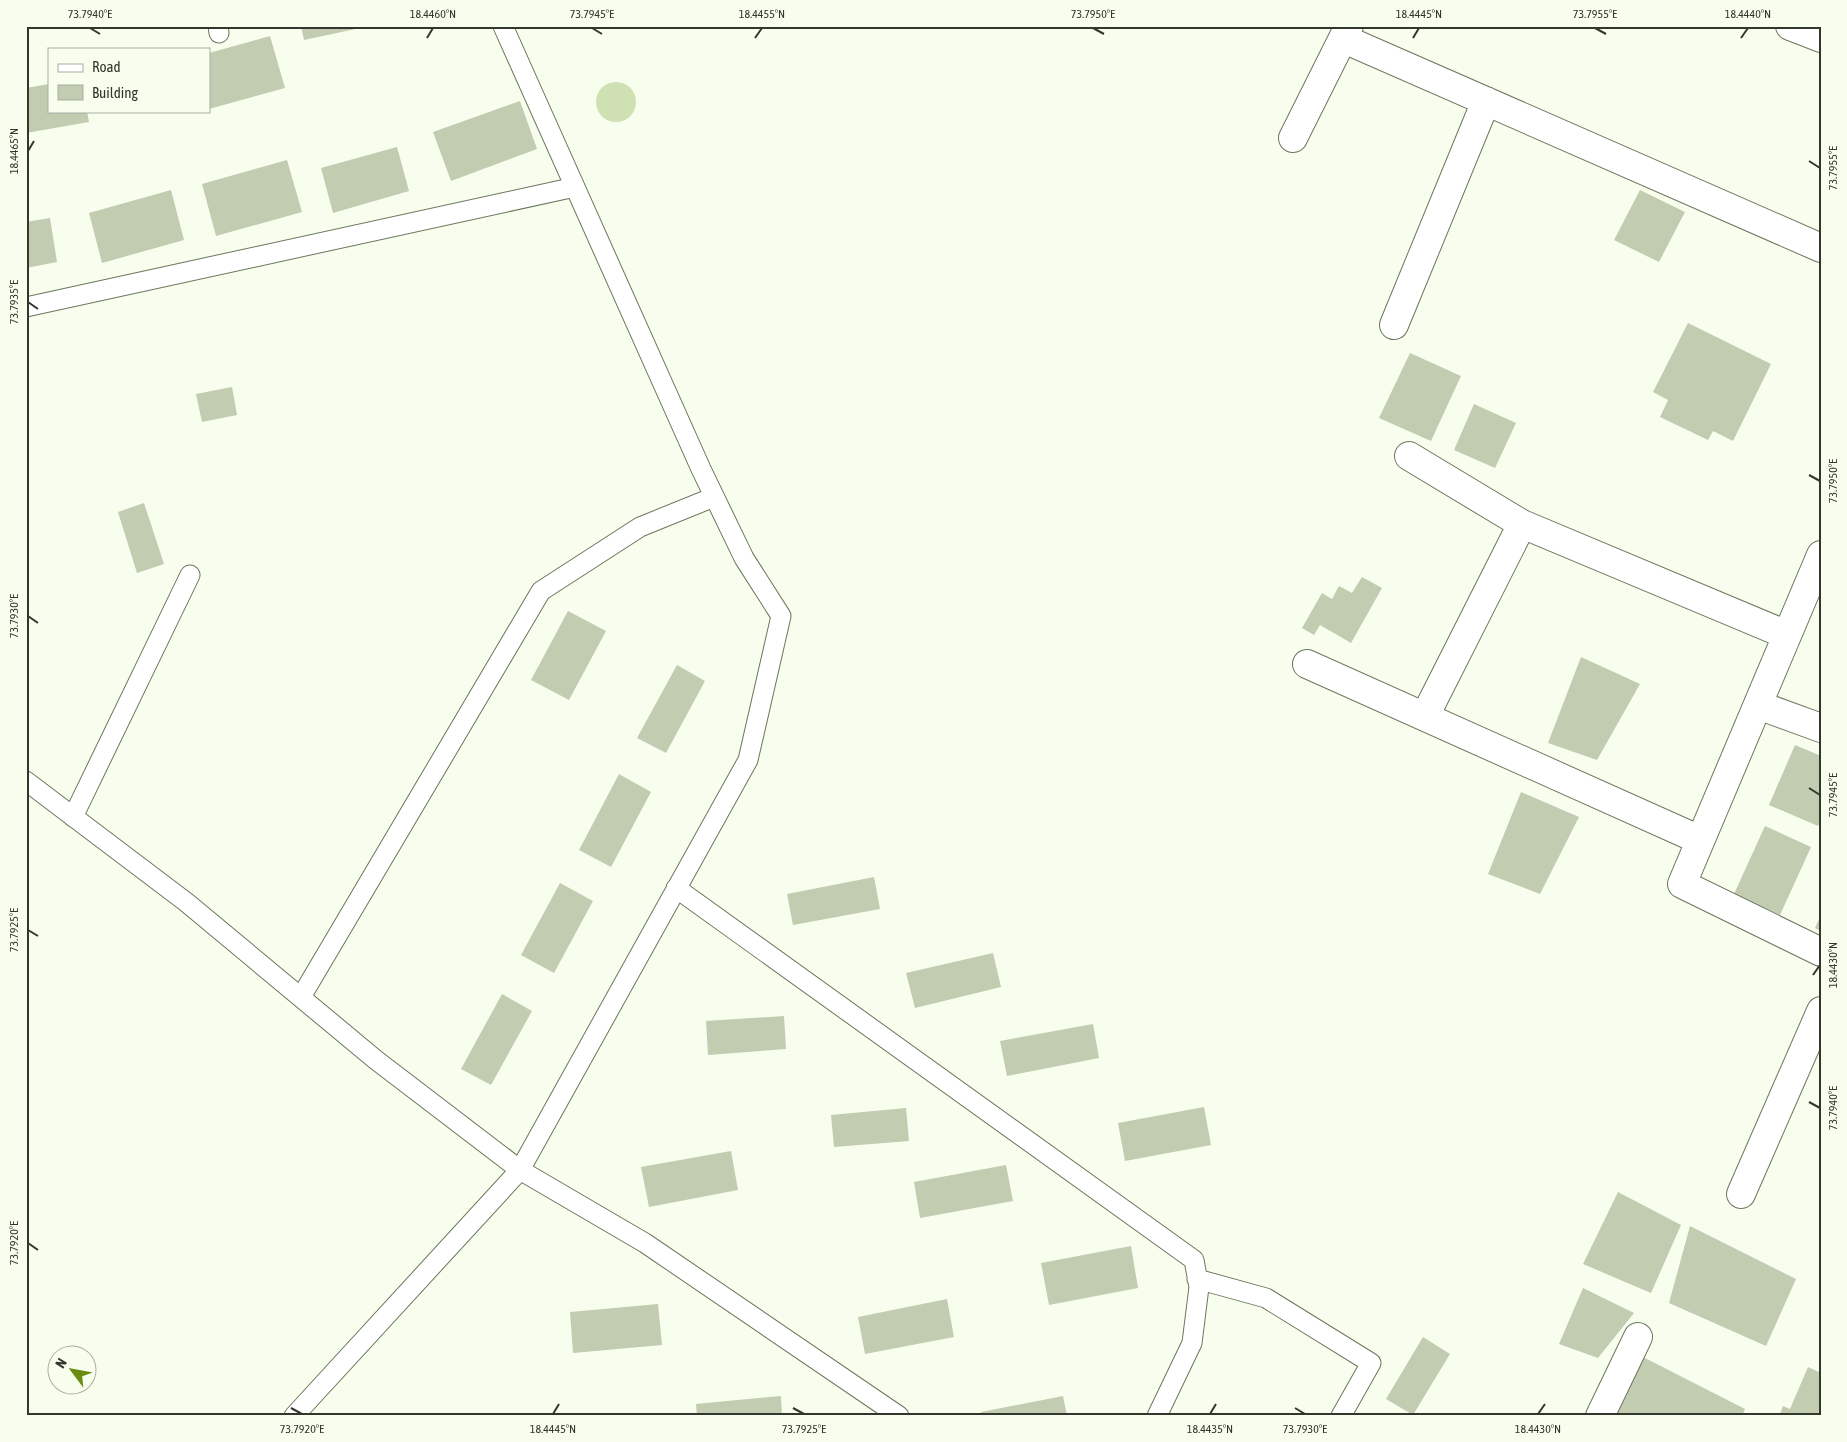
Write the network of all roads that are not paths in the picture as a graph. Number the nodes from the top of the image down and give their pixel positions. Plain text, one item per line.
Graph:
1 (503, 26) edge
2 (1790, 26) edge
3 (1347, 32) edge
4 (1821, 38) edge
5 (1486, 101) junction
6 (1293, 138) dead end
7 (575, 187) junction
8 (1821, 248) edge
9 (26, 307) edge
10 (1394, 325) dead end
11 (1409, 456) dead end
12 (714, 497) junction
13 (1522, 524) junction
14 (1821, 555) edge
15 (190, 576) dead end
16 (1787, 635) junction
17 (1307, 664) dead end
18 (1758, 705) junction
19 (1425, 716) junction
20 (1821, 728) edge
21 (26, 781) edge
22 (73, 817) junction
23 (1700, 840) junction
24 (676, 888) junction
25 (1821, 952) edge
26 (301, 997) junction
27 (1821, 1011) edge
28 (520, 1170) junction
29 (1741, 1194) dead end
30 (1197, 1279) junction
31 (1638, 1337) dead end
32 (294, 1416) edge
33 (899, 1416) edge
34 (1157, 1416) edge
35 (1341, 1416) edge
36 (1600, 1416) edge

1 - 7 lane
2 - 4 street
3 - 5 street
3 - 6 street
5 - 8 street
5 - 10 street
7 - 9 lane
7 - 12 lane
11 - 13 street
12 - 24 lane
12 - 26 lane
13 - 16 street
13 - 19 street
14 - 16 street
15 - 22 lane
16 - 18 street
17 - 19 street
18 - 20 street
18 - 23 street
19 - 23 street
21 - 22 lane
22 - 26 lane
23 - 25 street
24 - 28 lane
24 - 30 lane
26 - 28 lane
27 - 29 street
28 - 32 lane
28 - 33 lane
30 - 34 lane
30 - 35 lane
31 - 36 street

